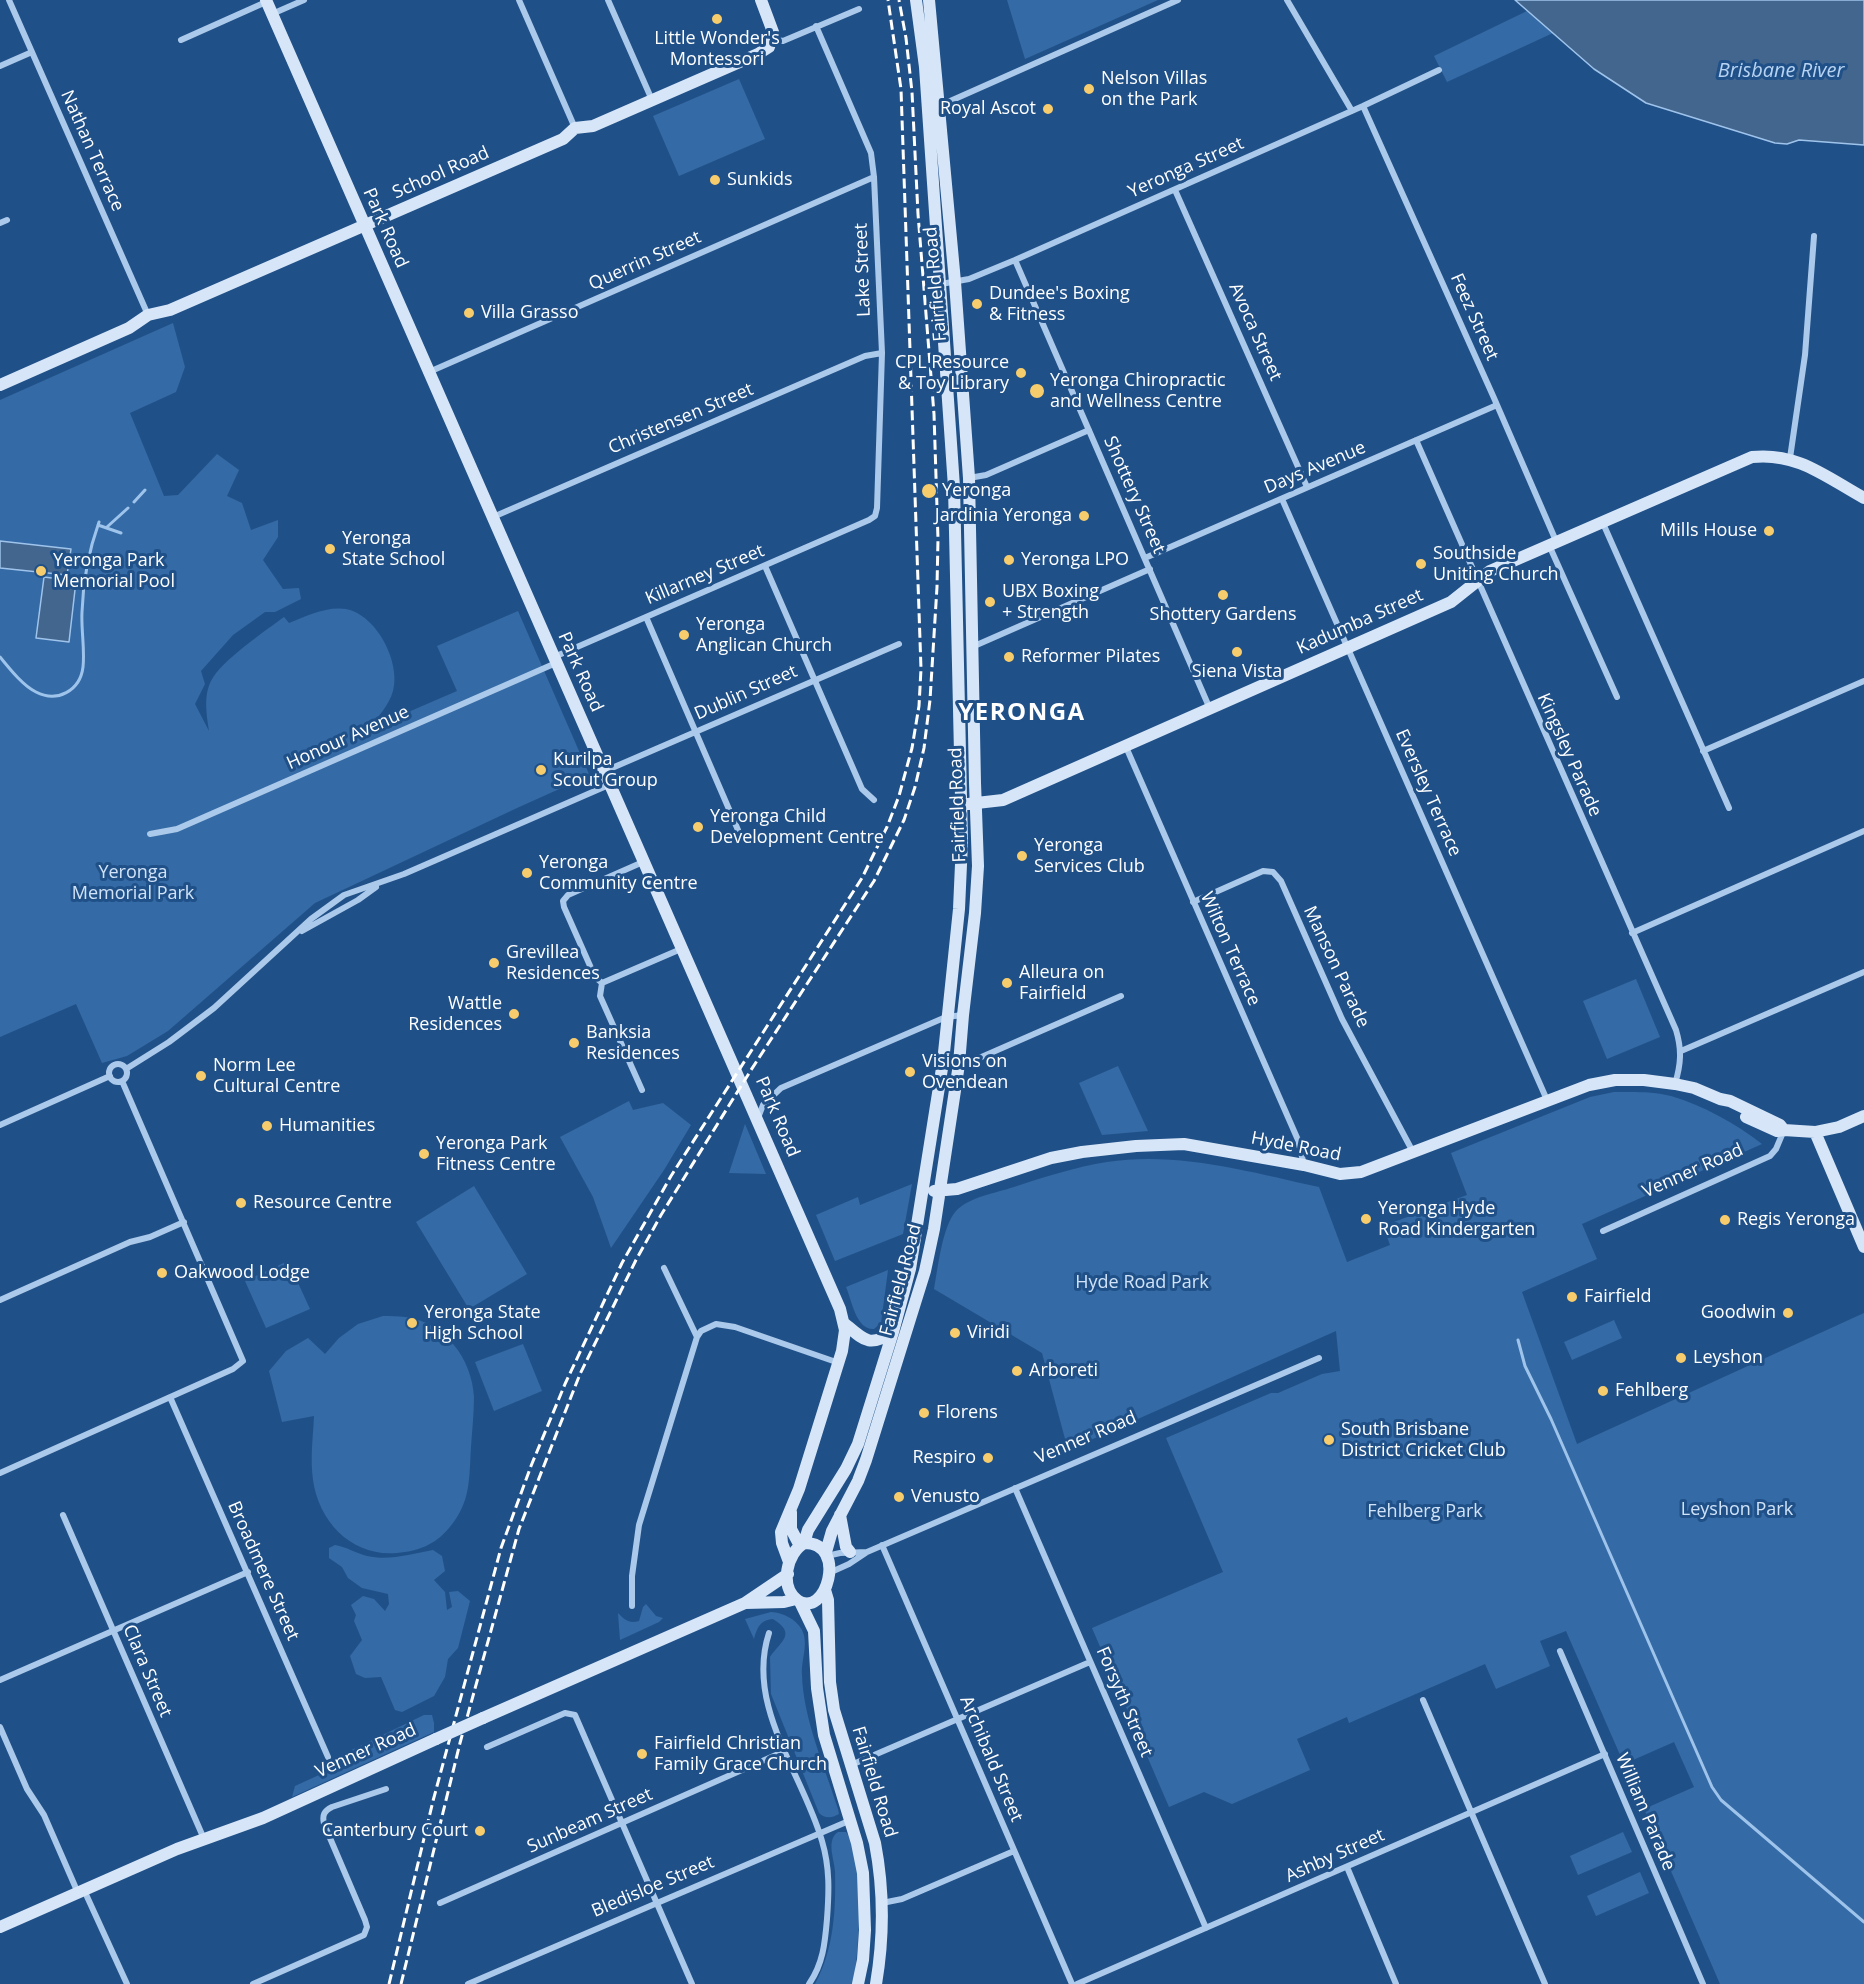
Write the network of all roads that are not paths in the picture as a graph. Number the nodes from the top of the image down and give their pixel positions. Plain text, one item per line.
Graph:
1 (9, 0) edge
2 (304, 0) edge
3 (519, 0) edge
4 (608, 0) edge
5 (760, 0) edge
6 (916, 0) edge
7 (929, 0) edge
8 (1178, 0) edge
9 (1287, 0) edge
10 (268, 5) edge
11 (859, 9) dead end
12 (816, 26) junction
13 (772, 39) junction
14 (181, 40) dead end
15 (32, 52) junction
16 (0, 66) edge
17 (1439, 70) dead end
18 (652, 100) junction
19 (939, 106) junction
20 (1363, 106) junction
21 (1352, 111) junction
22 (575, 128) junction
23 (874, 177) junction
24 (1175, 190) junction
25 (7, 219) dead end
26 (0, 223) edge
27 (365, 226) junction
28 (1814, 236) dead end
29 (1015, 260) junction
30 (955, 282) junction
31 (941, 284) junction
32 (148, 315) junction
33 (882, 353) junction
34 (429, 372) junction
35 (0, 386) edge
36 (1497, 405) junction
37 (1089, 430) junction
38 (1416, 440) junction
39 (1790, 458) junction
40 (969, 478) junction
41 (1307, 487) junction
42 (1864, 498) edge
43 (1282, 499) junction
44 (493, 517) junction
45 (869, 520) joint
46 (1602, 521) junction
47 (1552, 543) junction
48 (1145, 558) junction
49 (765, 566) junction
50 (1150, 569) junction
51 (1476, 581) junction
52 (646, 617) junction
53 (899, 644) dead end
54 (972, 647) junction
55 (1347, 647) junction
56 (555, 660) junction
57 (814, 680) junction
58 (1864, 681) edge
59 (1617, 697) dead end
60 (1210, 709) junction
61 (695, 732) junction
62 (1126, 747) junction
63 (1703, 751) junction
64 (605, 771) junction
65 (611, 784) junction
66 (874, 800) dead end
67 (961, 804) junction
68 (976, 804) junction
69 (1729, 808) dead end
70 (738, 830) dead end
71 (1864, 831) edge
72 (150, 834) dead end
73 (645, 861) junction
74 (379, 885) junction
75 (1193, 902) junction
76 (1632, 933) junction
77 (296, 935) junction
78 (683, 948) junction
79 (1864, 972) edge
80 (602, 983) junction
81 (1121, 996) dead end
82 (963, 1015) junction
83 (946, 1017) junction
84 (1681, 1051) junction
85 (943, 1062) junction
86 (959, 1064) junction
87 (126, 1069) junction
88 (110, 1076) junction
89 (122, 1081) junction
90 (1675, 1084) junction
91 (642, 1090) dead end
92 (1547, 1100) junction
93 (1864, 1116) edge
94 (757, 1118) junction
95 (0, 1125) edge
96 (1785, 1130) junction
97 (1815, 1132) junction
98 (1413, 1152) junction
99 (1304, 1165) junction
100 (924, 1190) junction
101 (940, 1191) junction
102 (184, 1222) junction
103 (1603, 1231) dead end
104 (1864, 1247) edge
105 (664, 1268) dead end
106 (0, 1299) edge
107 (844, 1323) junction
108 (893, 1332) junction
109 (698, 1337) junction
110 (1319, 1358) dead end
111 (839, 1363) junction
112 (170, 1397) junction
113 (0, 1473) edge
114 (1015, 1488) junction
115 (791, 1511) junction
116 (63, 1515) dead end
117 (840, 1515) junction
118 (802, 1545) junction
119 (882, 1545) junction
120 (850, 1552) junction
121 (867, 1552) junction
122 (826, 1554) junction
123 (788, 1568) junction
124 (248, 1572) junction
125 (829, 1574) junction
126 (825, 1590) junction
127 (798, 1600) junction
128 (745, 1603) junction
129 (632, 1606) dead end
130 (114, 1631) junction
131 (769, 1633) dead end
132 (1560, 1651) dead end
133 (1090, 1662) junction
134 (0, 1680) edge
135 (1423, 1700) dead end
136 (957, 1719) junction
137 (0, 1727) edge
138 (487, 1747) dead end
139 (785, 1751) junction
140 (1605, 1754) junction
141 (328, 1757) dead end
142 (851, 1765) junction
143 (386, 1789) dead end
144 (1471, 1813) junction
145 (851, 1820) junction
146 (622, 1822) junction
147 (819, 1832) junction
148 (204, 1839) junction
149 (1014, 1851) junction
150 (1347, 1867) junction
151 (81, 1891) junction
152 (657, 1902) junction
153 (882, 1903) junction
154 (440, 1904) dead end
155 (0, 1927) edge
156 (1206, 1928) junction
157 (690, 1983) edge
158 (1394, 1983) edge
159 (127, 1984) edge
160 (253, 1984) edge
161 (468, 1984) edge
162 (809, 1984) edge
163 (858, 1984) edge
164 (876, 1984) edge
165 (1075, 1984) edge
166 (1545, 1984) edge
167 (1703, 1984) edge

1 - 15 street, Nathan Terrace
2 - 10 street
3 - 22 street
4 - 18 street
5 - 13 street
6 - 31 street, Fairfield Road
7 - 19 street, Fairfield Road
8 - 19 street
9 - 21 street
10 - 14 street
10 - 27 street, Park Road
11 - 12 street, School Road
12 - 13 street, School Road
12 - 23 street, Lake Street
13 - 18 street, School Road
15 - 16 street
15 - 32 street, Nathan Terrace
17 - 20 street, Yeronga Street
18 - 22 street, School Road
19 - 30 street, Fairfield Road
20 - 21 street, Yeronga Street
20 - 36 street, Feez Street
21 - 24 street, Yeronga Street
22 - 27 street, School Road
23 - 33 street, Lake Street
23 - 34 street, Querrin Street
24 - 29 street, Yeronga Street
24 - 41 street, Avoca Street
25 - 26 street
27 - 32 street, School Road
27 - 34 street, Park Road
28 - 39 street
29 - 30 street, Yeronga Street
29 - 37 street, Shottery Street
30 - 31 street, Yeronga Street
30 - 40 street, Fairfield Road
31 - 67 street, Fairfield Road
32 - 35 street, School Road
33 - 44 street, Christensen Street
33 - 45 street, Lake Street
34 - 44 street, Park Road
36 - 38 street, Days Avenue
36 - 47 street, Feez Street
37 - 40 street
37 - 48 street, Shottery Street
38 - 41 street, Days Avenue
38 - 51 street, Kingsley Parade
39 - 42 street, Kadumba Street
39 - 46 street, Kadumba Street
40 - 54 street, Fairfield Road
41 - 43 street, Days Avenue
43 - 48 street, Days Avenue
43 - 55 street, Eversley Terrace
44 - 56 street, Park Road
45 - 49 street, Killarney Street
46 - 47 street, Kadumba Street
46 - 63 street
47 - 51 street, Kadumba Street
47 - 59 street, Feez Street
48 - 50 street, Shottery Street
49 - 52 street, Killarney Street
49 - 57 street
50 - 54 street
50 - 60 street, Shottery Street
51 - 55 street, Kadumba Street
51 - 76 street, Kingsley Parade
52 - 56 street, Killarney Street
52 - 61 street
53 - 57 street, Dublin Street
54 - 68 street, Fairfield Road
55 - 60 street, Kadumba Street
55 - 92 street, Eversley Terrace
56 - 64 street, Park Road
56 - 72 street, Honour Avenue
57 - 61 street, Dublin Street
57 - 66 street
58 - 63 street
60 - 62 street, Kadumba Street
61 - 64 street, Dublin Street
61 - 70 street
62 - 68 street, Kadumba Street
62 - 75 street, Wilton Terrace
63 - 69 street
64 - 65 street, Park Road
65 - 73 street, Park Road
65 - 74 street
67 - 68 street, Kadumba Street
67 - 83 street, Fairfield Road
68 - 82 street, Fairfield Road
71 - 76 street
73 - 78 street, Park Road
73 - 80 street
74 - 77 street
74 - 77 street
75 - 98 street, Manson Parade
75 - 99 street, Wilton Terrace
76 - 84 street, Kingsley Parade
77 - 87 street
78 - 80 street
78 - 94 street, Park Road
79 - 84 street
80 - 91 street
81 - 86 street
82 - 83 street
82 - 86 street, Fairfield Road
83 - 85 street, Fairfield Road
83 - 94 street
84 - 90 street, Kingsley Parade
85 - 86 street
85 - 100 street, Fairfield Road
86 - 101 street, Fairfield Road
87 - 88 street
87 - 89 street
88 - 89 street
88 - 95 street
89 - 102 street
90 - 92 street, Hyde Road
90 - 96 street, Hyde Road
92 - 98 street, Hyde Road
93 - 97 street, Hyde Road
94 - 107 street, Park Road
96 - 97 street, Hyde Road
96 - 103 street, Venner Road
97 - 104 street
98 - 99 street, Hyde Road
99 - 101 street, Hyde Road
100 - 101 street, Hyde Road
100 - 108 street, Fairfield Road
101 - 117 street, Fairfield Road
102 - 106 street
102 - 112 street
105 - 109 street
107 - 108 street
107 - 111 street, Park Road
108 - 118 street, Fairfield Road
109 - 111 street
109 - 129 street
110 - 114 street, Venner Road
111 - 115 street
112 - 113 street
112 - 124 street, Broadmere Street
114 - 119 street, Venner Road
114 - 133 street, Forsyth Street
115 - 118 street
115 - 123 street
116 - 130 street, Clara Street
117 - 120 street
117 - 122 street, Fairfield Road
118 - 122 street
118 - 123 street
119 - 121 street, Venner Road
119 - 136 street, Archibald Street
120 - 121 street, Venner Road
120 - 122 street, Venner Road
121 - 125 street, Venner Road
122 - 125 street
123 - 127 street
123 - 128 street, Venner Road
124 - 130 street
124 - 141 street, Broadmere Street
125 - 126 street
126 - 127 street
126 - 142 street, Fairfield Road
127 - 128 street, Venner Road
127 - 145 street, Fairfield Road
128 - 148 street, Venner Road, bridge
130 - 134 street
130 - 148 street, Clara Street
131 - 139 street
132 - 140 street, William Parade
133 - 136 street
133 - 156 street, Forsyth Street
135 - 144 street
136 - 142 street
136 - 149 street, Archibald Street
137 - 151 street
138 - 146 street
139 - 146 street, Sunbeam Street
139 - 147 street
140 - 144 street, Ashby Street
140 - 167 street, William Parade
142 - 153 street, Fairfield Road
143 - 160 street, Venner Road
144 - 150 street, Ashby Street
144 - 166 street
145 - 147 street, Bledisloe Street
145 - 163 street, Fairfield Road
146 - 152 street
146 - 154 street, Sunbeam Street
147 - 152 street, Bledisloe Street
147 - 162 street
148 - 151 street, Venner Road
149 - 153 street
149 - 165 street, Archibald Street
150 - 156 street, Ashby Street
150 - 158 street
151 - 155 street, Venner Road
151 - 159 street
152 - 157 street
152 - 161 street, Bledisloe Street
153 - 164 street, Fairfield Road
156 - 165 street, Ashby Street

